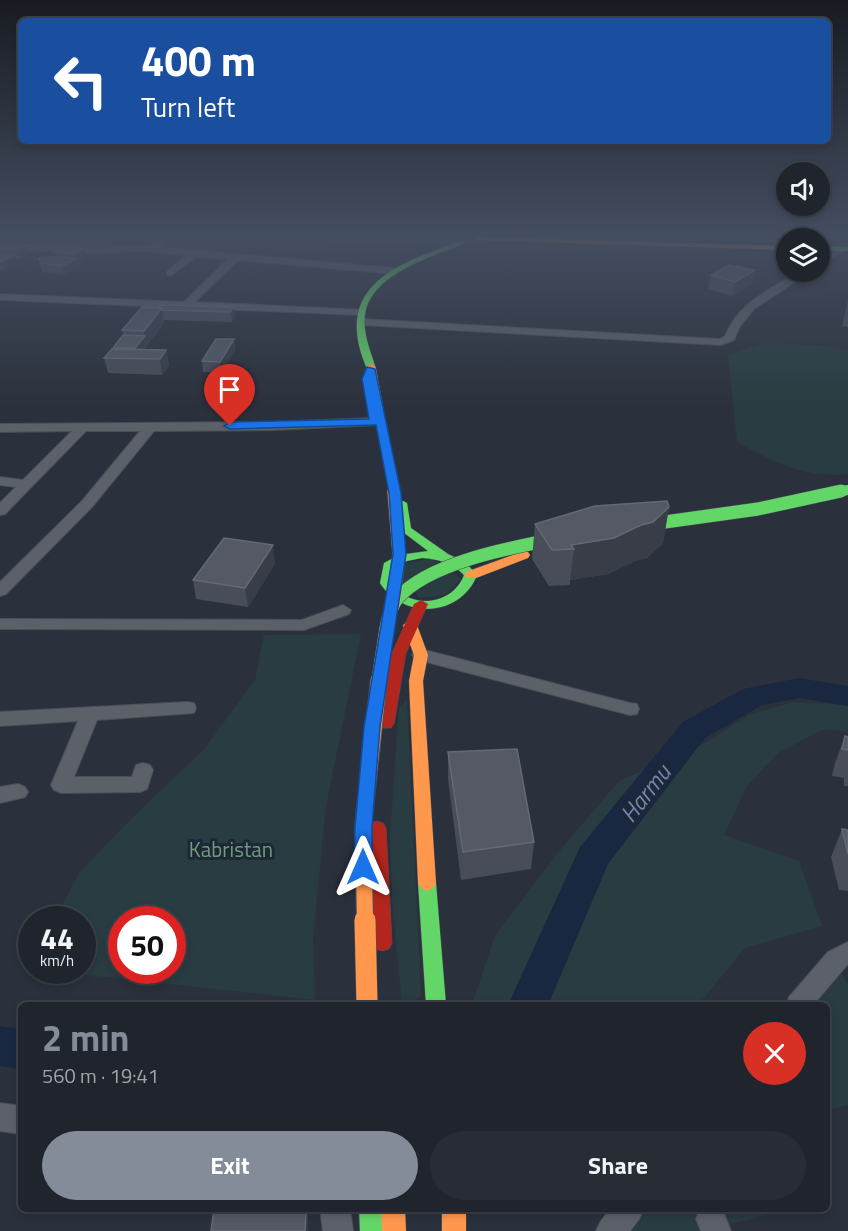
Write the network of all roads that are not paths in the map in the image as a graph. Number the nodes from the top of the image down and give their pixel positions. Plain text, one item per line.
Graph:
1 (199, 291) edge
2 (373, 291) edge
3 (775, 291) edge
4 (0, 297) edge
5 (186, 304) junction
6 (361, 317) junction
7 (371, 369) junction
8 (374, 422) junction
9 (151, 426) junction
10 (83, 427) junction
11 (0, 428) edge
12 (0, 482) edge
13 (27, 485) junction
14 (848, 488) edge
15 (848, 497) edge
16 (0, 511) edge
17 (580, 537) junction
18 (446, 556) junction
19 (388, 565) junction
20 (471, 575) junction
21 (0, 591) edge
22 (421, 604) junction
23 (393, 606) junction
24 (343, 610) dead end
25 (1, 623) edge
26 (410, 625) junction
27 (421, 655) junction
28 (188, 708) dead end
29 (630, 709) dead end
30 (90, 714) junction
31 (0, 719) edge
32 (144, 770) dead end
33 (846, 957) edge
34 (383, 959) dead end
35 (359, 1002) edge
36 (367, 1002) edge
37 (376, 1002) edge
38 (436, 1002) edge
39 (800, 1002) edge
40 (0, 1117) edge
41 (18, 1120) edge
42 (335, 1212) edge
43 (364, 1212) edge
44 (371, 1212) edge
45 (382, 1212) edge
46 (393, 1212) edge
47 (454, 1212) edge
48 (627, 1212) edge
49 (338, 1231) edge
50 (364, 1231) edge
51 (372, 1231) edge
52 (383, 1231) edge
53 (394, 1231) edge
54 (454, 1231) edge
55 (611, 1231) edge

1 - 5 street
2 - 6 main road
3 - 6 street
4 - 5 street
5 - 6 street
6 - 7 main road
7 - 8 main road
7 - 18 main road
7 - 23 main road, bridge
8 - 9 street
8 - 19 main road
9 - 10 street
9 - 21 street
10 - 11 street
10 - 13 street
12 - 13 street
13 - 16 street
14 - 15 main road, bridge
17 - 18 main road
17 - 20 main road
17 - 23 main road, bridge
17 - 37 main road
18 - 19 main road
18 - 20 main road
19 - 22 main road
19 - 35 main road
20 - 22 main road
22 - 26 main road
23 - 36 main road, bridge
24 - 25 street
26 - 27 main road
26 - 34 main road
27 - 29 street
27 - 38 main road
28 - 30 street
30 - 31 street
30 - 32 street
33 - 39 street
40 - 41 street
42 - 49 street
43 - 50 main road
44 - 51 main road
45 - 52 main road
46 - 53 main road
47 - 54 main road
48 - 55 street

